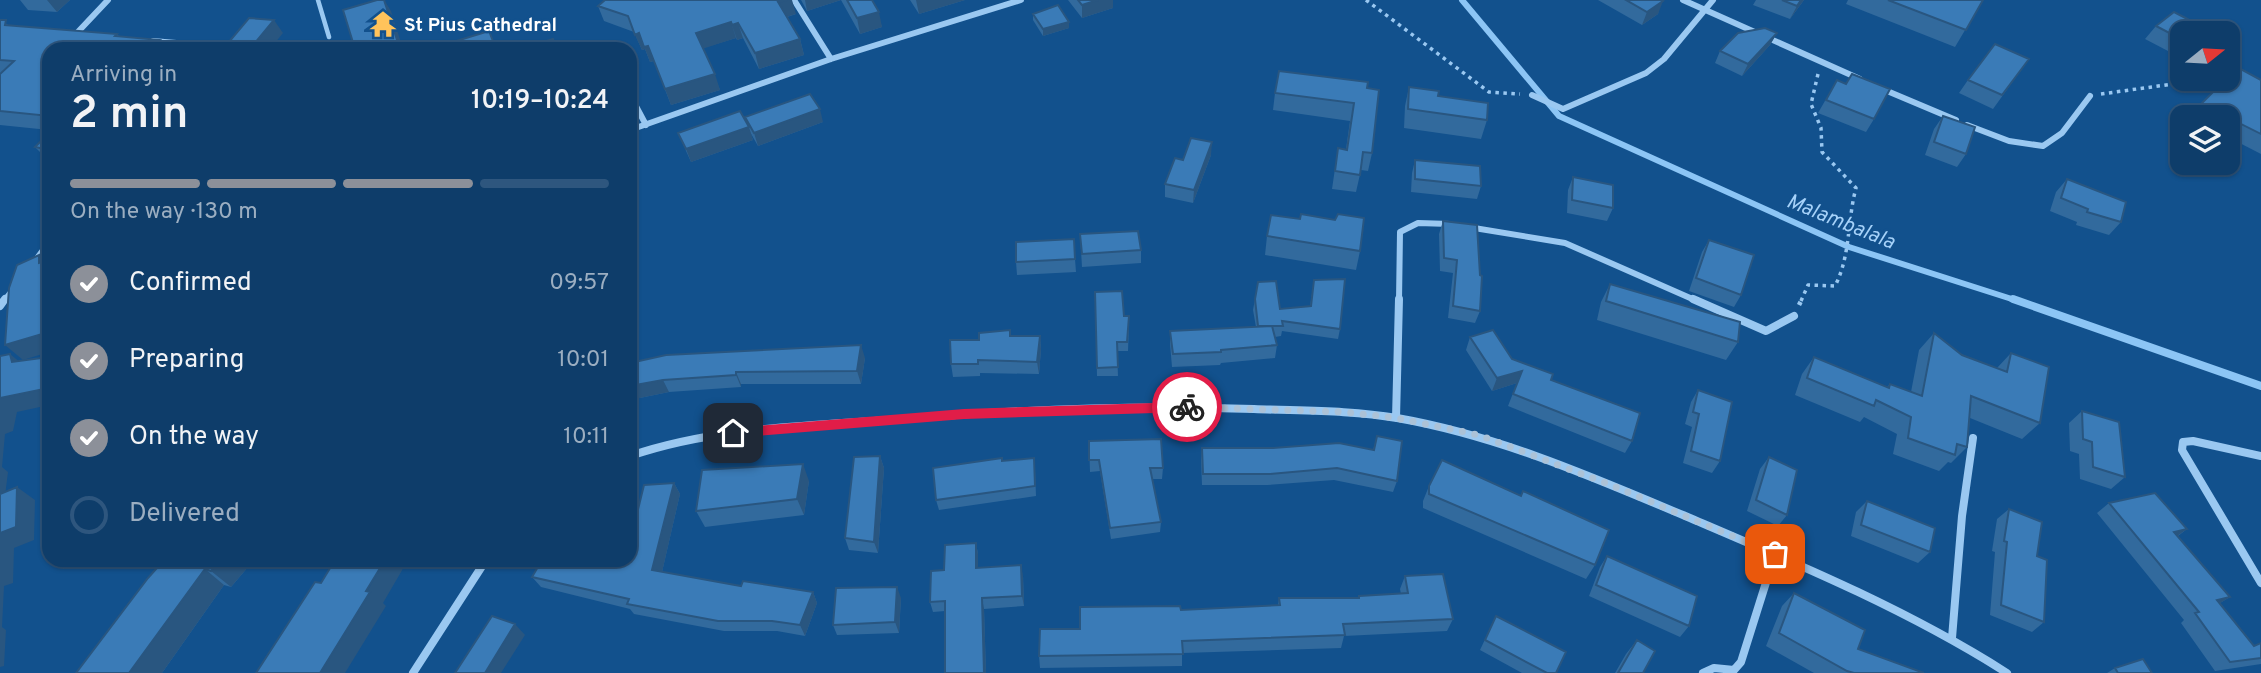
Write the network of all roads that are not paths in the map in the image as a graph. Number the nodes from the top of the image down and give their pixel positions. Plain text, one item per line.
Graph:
1 (108, 0) edge
2 (318, 0) edge
3 (794, 0) edge
4 (1021, 0) edge
5 (1683, 0) edge
6 (1713, 0) edge
7 (1704, 12) junction
8 (62, 34) edge
9 (75, 35) junction
10 (88, 36) edge
11 (329, 37) dead end
12 (150, 41) edge
13 (163, 42) edge
14 (831, 59) junction
15 (1532, 95) road end
16 (2090, 96) road end
17 (637, 109) edge
18 (646, 125) junction
19 (637, 128) edge
20 (42, 252) edge
21 (33, 264) edge
22 (16, 285) edge
23 (0, 306) edge
24 (1794, 316) road end
25 (1396, 418) junction
26 (1973, 438) dead end
27 (637, 454) edge
28 (2261, 456) edge
29 (1775, 554) junction
30 (481, 567) edge
31 (2261, 583) edge
32 (1952, 638) junction
33 (413, 673) edge
34 (1703, 673) edge
35 (2007, 673) edge

1 - 9 street
2 - 11 lane
3 - 14 street
4 - 14 street
5 - 7 street
6 - 7 street
7 - 15 street
7 - 16 street
8 - 9 street
9 - 10 street
12 - 13 street
14 - 18 street
17 - 18 street
18 - 19 street
20 - 21 street
22 - 23 street
24 - 25 street
25 - 27 street
25 - 29 street
26 - 32 street
28 - 31 street
29 - 32 street
29 - 34 street
30 - 33 street
32 - 35 street

